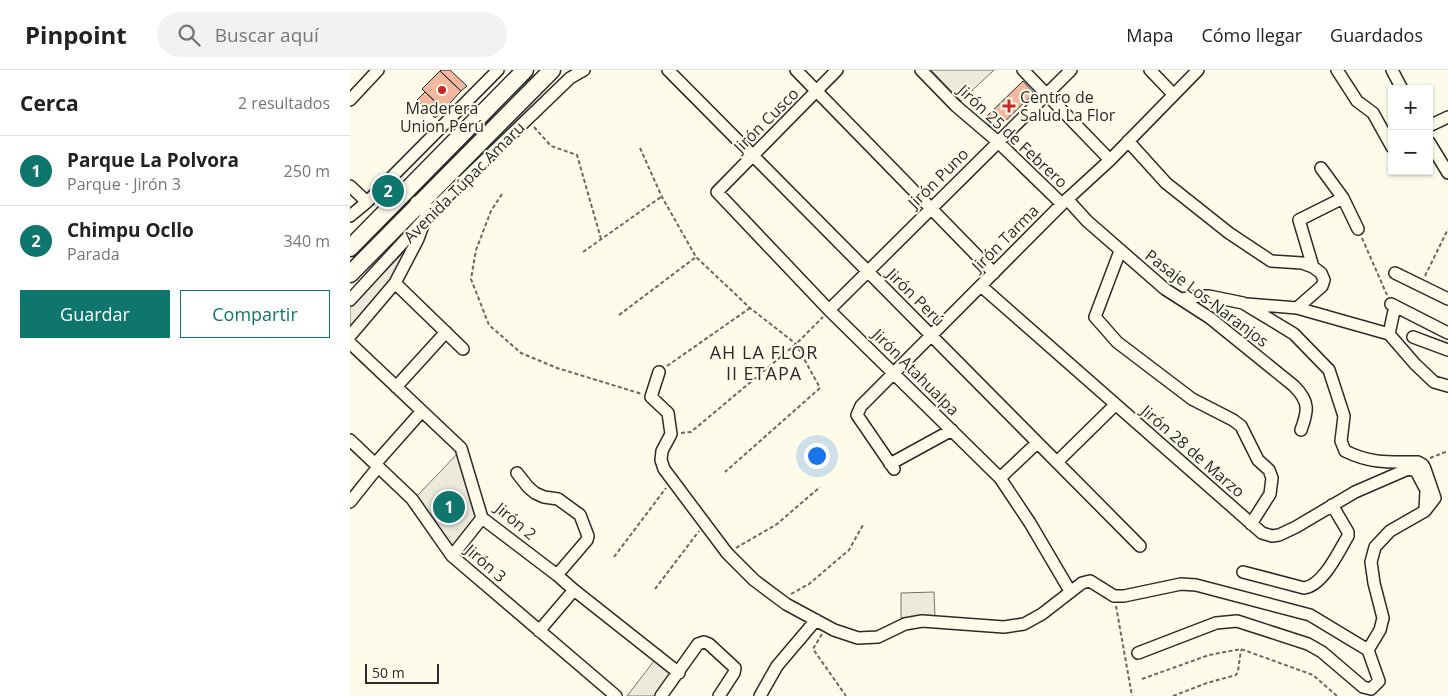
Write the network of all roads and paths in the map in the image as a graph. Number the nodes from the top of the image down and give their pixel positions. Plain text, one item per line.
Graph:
1 (378, 70) edge
2 (498, 70) edge
3 (552, 70) edge
4 (584, 70) edge
5 (668, 70) edge
6 (796, 70) edge
7 (837, 70) edge
8 (921, 70) edge
9 (1023, 70) edge
10 (1070, 70) edge
11 (1150, 70) edge
12 (1198, 70) edge
13 (1337, 70) edge
14 (1392, 70) edge
15 (523, 71) edge
16 (1400, 85) edge
17 (816, 92) junction
18 (1046, 94) junction
19 (1173, 94) junction
20 (350, 100) edge
21 (1448, 117) edge
22 (528, 120) junction
23 (1433, 124) edge
24 (1388, 140) edge
25 (997, 141) junction
26 (1128, 141) junction
27 (640, 148) dead end
28 (1433, 149) edge
29 (753, 156) junction
30 (1110, 160) junction
31 (1321, 168) dead end
32 (1448, 173) edge
33 (350, 186) edge
34 (717, 192) joint
35 (502, 194) dead end
36 (662, 197) junction
37 (1343, 198) junction
38 (1064, 201) junction
39 (367, 202) junction
40 (931, 209) junction
41 (424, 212) junction
42 (350, 216) edge
43 (370, 227) junction
44 (1358, 229) joint
45 (1448, 229) edge
46 (601, 239) junction
47 (383, 240) junction
48 (350, 248) edge
49 (1120, 251) junction
50 (583, 252) dead end
51 (696, 257) junction
52 (1313, 267) junction
53 (868, 271) junction
54 (994, 273) junction
55 (1395, 273) dead end
56 (350, 274) edge
57 (395, 283) junction
58 (1421, 285) junction
59 (980, 286) junction
60 (1182, 299) junction
61 (1448, 299) edge
62 (350, 300) edge
63 (1243, 303) junction
64 (1393, 305) junction
65 (750, 308) junction
66 (1297, 308) junction
67 (830, 310) junction
68 (619, 315) dead end
69 (446, 332) junction
70 (1448, 333) edge
71 (1389, 334) junction
72 (350, 336) edge
73 (931, 336) junction
74 (1413, 336) dead end
75 (350, 344) edge
76 (796, 344) junction
77 (463, 349) dead end
78 (1448, 350) edge
79 (659, 372) joint
80 (894, 373) junction
81 (1448, 386) edge
82 (396, 387) junction
83 (651, 397) junction
84 (1115, 405) junction
85 (422, 411) junction
86 (952, 430) junction
87 (1301, 430) dead end
88 (670, 434) junction
89 (350, 440) edge
90 (1037, 443) junction
91 (1448, 451) edge
92 (1057, 462) junction
93 (376, 465) junction
94 (1413, 466) junction
95 (517, 472) dead end
96 (726, 472) dead end
97 (1000, 478) junction
98 (672, 480) junction
99 (820, 487) dead end
100 (350, 502) edge
101 (1332, 505) junction
102 (482, 518) junction
103 (704, 523) junction
104 (864, 523) dead end
105 (1251, 524) junction
106 (1140, 546) dead end
107 (727, 553) junction
108 (452, 556) junction
109 (614, 557) dead end
110 (1243, 572) dead end
111 (557, 575) junction
112 (655, 589) dead end
113 (574, 590) junction
114 (1070, 591) junction
115 (1114, 596) junction
116 (780, 600) junction
117 (816, 620) junction
118 (827, 626) junction
119 (538, 631) junction
120 (1241, 649) junction
121 (1368, 650) junction
122 (1138, 654) dead end
123 (678, 673) junction
124 (1142, 679) dead end
125 (616, 696) edge
126 (661, 696) edge
127 (719, 696) edge
128 (760, 696) edge
129 (846, 696) edge
130 (1132, 696) edge
131 (1173, 696) edge
132 (1337, 696) edge

1 - 20 street
2 - 39 street
3 - 41 highway, Avenida Túpac Amaru
4 - 22 street, Avenida Túpac Amaru
5 - 29 street, Jirón Perú
6 - 17 street
7 - 17 street, Jirón Cusco
8 - 25 street, Jirón 25 de Febrero
9 - 18 street
10 - 18 street, Jirón Puno
11 - 19 street
12 - 19 street, Jirón Tarma
13 - 24 street
14 - 16 street
15 - 43 highway
17 - 29 street, Jirón Cusco
17 - 40 street
18 - 25 street, Jirón Puno
18 - 30 street
19 - 26 street, Jirón Tarma
21 - 23 street
22 - 41 street, Avenida Túpac Amaru
22 - 46 path
25 - 38 street, Jirón 25 de Febrero
25 - 40 street, Jirón Puno
26 - 30 street, Jirón Tarma
26 - 52 street
27 - 36 path
28 - 32 street
29 - 34 street, Jirón Cusco
29 - 53 street, Jirón Perú
30 - 38 street, Jirón Tarma
31 - 37 street
33 - 39 street
34 - 67 street, Jirón Atahualpa
35 - 83 path
36 - 46 path
36 - 51 path
37 - 44 street
37 - 52 street
38 - 49 street, Pasaje Los Naranjos
38 - 54 street, Jirón Tarma
39 - 42 street
40 - 53 street, Jirón Puno
40 - 54 street
41 - 47 highway, Avenida Túpac Amaru
41 - 57 street
41 - 62 street, Avenida Túpac Amaru
43 - 47 highway
43 - 48 highway
44 - 64 path
45 - 58 path
46 - 50 path
47 - 56 highway, Avenida Túpac Amaru
49 - 60 street, Pasaje Los Naranjos
49 - 105 street
51 - 65 path
51 - 68 path
52 - 66 street
53 - 67 street, Jirón Puno
53 - 73 street, Jirón Perú
54 - 59 street, Jirón Tarma
55 - 58 street
57 - 69 street
57 - 72 street
58 - 61 street
59 - 73 street, Jirón Tarma
59 - 84 street, Jirón 28 de Marzo
60 - 63 street
60 - 87 street, Pasaje Los Naranjos
63 - 66 street
63 - 94 street
64 - 70 street
64 - 71 street
65 - 76 path
65 - 79 path
66 - 71 street
67 - 76 path
67 - 80 street, Jirón Atahualpa
69 - 77 street
69 - 82 street
71 - 81 street
73 - 80 street, Jirón Tarma
73 - 90 street, Jirón Perú
74 - 78 street
75 - 82 street, Jirón 2
76 - 88 path
76 - 96 path
79 - 83 street
80 - 86 street, Jirón Atahualpa
80 - 86 street, Jirón Tarma
82 - 85 street, Jirón 2
83 - 88 street
84 - 92 street
84 - 105 street, Jirón 28 de Marzo
85 - 93 street
85 - 102 street, Jirón 2
86 - 97 street, Jirón Atahualpa
88 - 98 street
89 - 93 street, Jirón 3
90 - 92 street, Jirón Perú
90 - 97 street
91 - 94 path
92 - 106 street, Jirón Perú
93 - 100 street
93 - 108 street, Jirón 3
94 - 101 street, Jirón 28 de Marzo
94 - 121 street
95 - 111 street
97 - 114 street, Jirón Atahualpa
98 - 103 street
98 - 109 path
99 - 107 path
101 - 105 street, Jirón 28 de Marzo
101 - 110 street
102 - 108 street
102 - 111 street, Jirón 2
103 - 107 street
103 - 112 path
104 - 116 path
107 - 116 street
108 - 119 street, Jirón 3
111 - 113 street, Jirón 2
113 - 119 street
113 - 123 street, Jirón 2
114 - 115 street
114 - 118 street
115 - 121 street
115 - 130 path
116 - 117 street
117 - 118 street
117 - 128 street
118 - 129 path
119 - 125 street, Jirón 3
120 - 124 path
120 - 131 path
120 - 132 path
121 - 122 street
123 - 126 street
123 - 127 street

